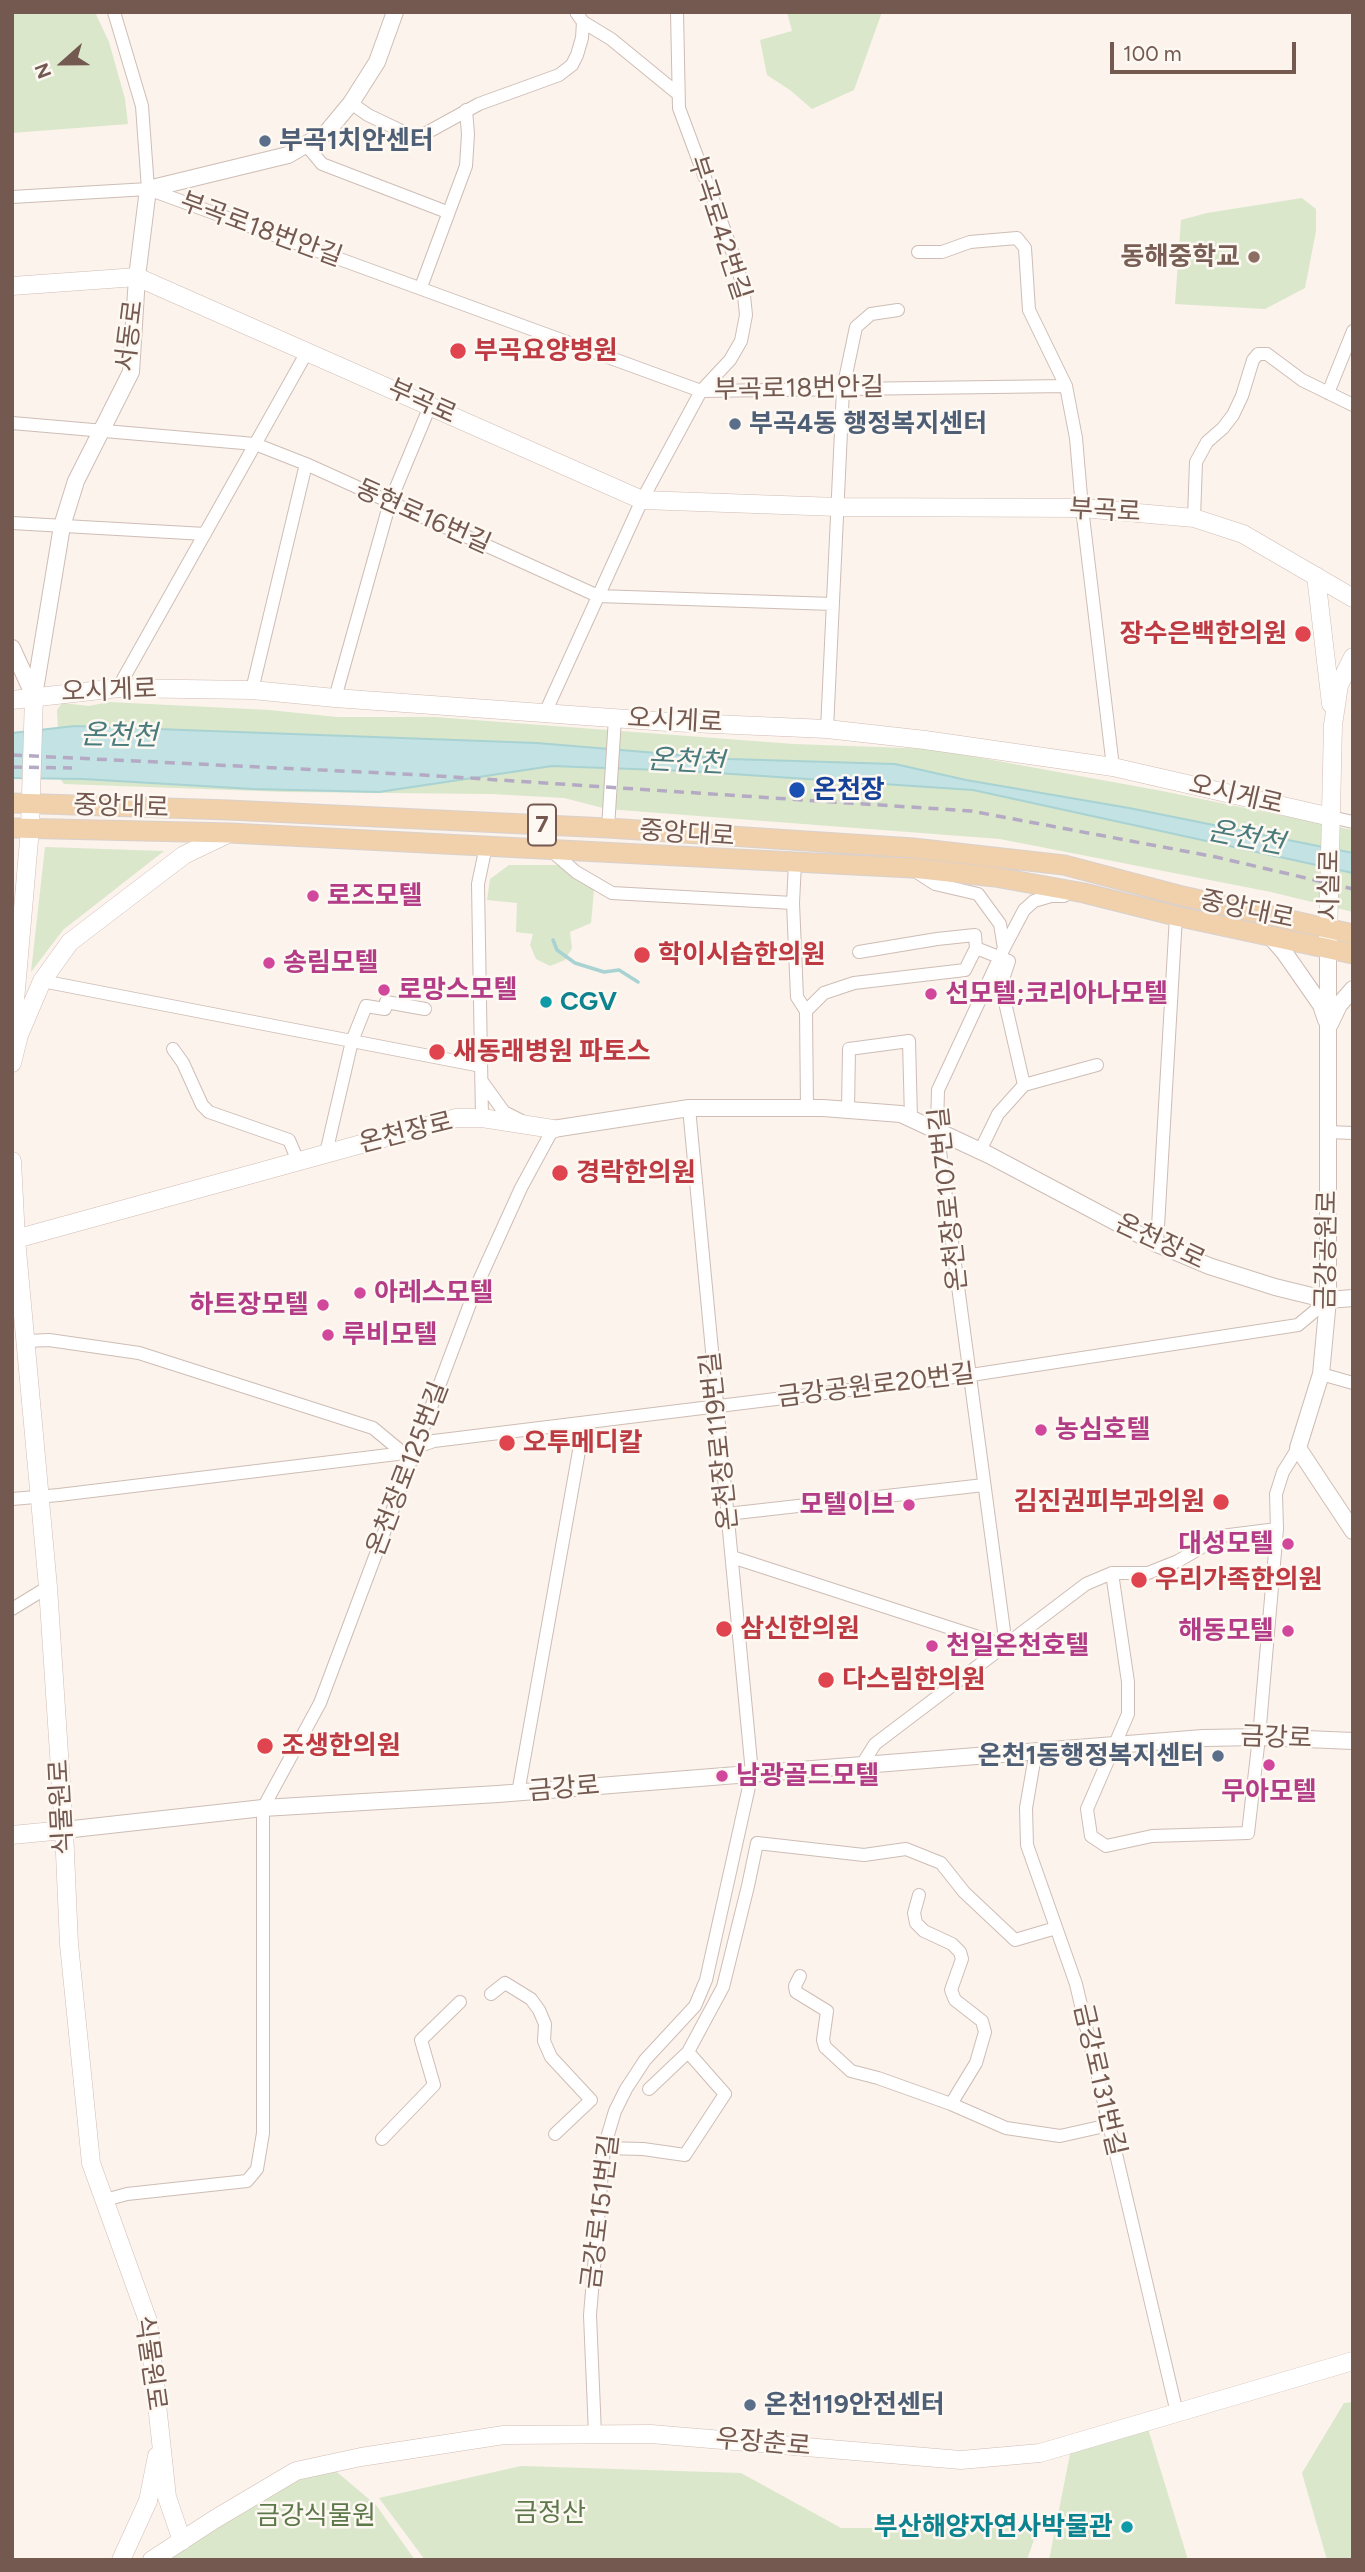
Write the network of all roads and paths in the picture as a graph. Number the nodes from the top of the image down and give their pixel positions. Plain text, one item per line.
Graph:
1 (114, 12) edge
2 (395, 12) edge
3 (677, 12) edge
4 (580, 17) edge
5 (677, 93) junction
6 (351, 103) junction
7 (466, 110) junction
8 (307, 146) junction
9 (148, 189) junction
10 (12, 197) edge
11 (447, 212) junction
12 (918, 252) dead end
13 (137, 276) junction
14 (12, 286) edge
15 (421, 287) junction
16 (898, 310) dead end
17 (1353, 331) edge
18 (307, 352) junction
19 (1066, 386) junction
20 (843, 389) junction
21 (701, 391) junction
22 (1328, 393) junction
23 (1353, 405) edge
24 (430, 406) junction
25 (12, 423) edge
26 (102, 431) junction
27 (255, 444) junction
28 (306, 464) junction
29 (642, 500) junction
30 (390, 502) junction
31 (838, 508) junction
32 (1082, 509) junction
33 (1194, 518) junction
34 (12, 523) edge
35 (62, 526) junction
36 (205, 534) junction
37 (1316, 576) junction
38 (598, 596) junction
39 (1353, 598) edge
40 (833, 604) junction
41 (12, 648) edge
42 (1353, 657) edge
43 (118, 688) junction
44 (252, 690) junction
45 (1353, 692) edge
46 (34, 696) junction
47 (335, 698) junction
48 (12, 700) edge
49 (545, 713) junction
50 (615, 718) junction
51 (1333, 724) junction
52 (827, 729) junction
53 (1114, 767) junction
54 (25, 797) edge
55 (1331, 821) junction
56 (1353, 822) edge
57 (608, 828) junction
58 (21, 829) edge
59 (230, 833) junction
60 (486, 846) junction
61 (548, 849) junction
62 (795, 863) junction
63 (912, 868) junction
64 (1084, 893) junction
65 (793, 903) junction
66 (1177, 916) junction
67 (1353, 934) edge
68 (1269, 935) junction
69 (1328, 938) junction
70 (976, 942) junction
71 (859, 952) dead end
72 (1002, 953) junction
73 (1353, 954) edge
74 (42, 981) junction
75 (1353, 989) edge
76 (425, 1009) dead end
77 (806, 1011) junction
78 (1328, 1026) junction
79 (12, 1035) edge
80 (352, 1041) junction
81 (173, 1049) dead end
82 (12, 1063) edge
83 (1097, 1065) dead end
84 (481, 1066) junction
85 (481, 1079) junction
86 (1024, 1085) junction
87 (689, 1108) junction
88 (807, 1108) junction
89 (848, 1110) junction
90 (482, 1118) junction
91 (911, 1118) junction
92 (531, 1126) junction
93 (553, 1129) junction
94 (937, 1129) junction
95 (1328, 1132) junction
96 (1353, 1133) edge
97 (980, 1151) junction
98 (326, 1153) junction
99 (12, 1161) edge
100 (298, 1161) junction
101 (14, 1239) edge
102 (1157, 1244) junction
103 (1353, 1298) edge
104 (1328, 1300) junction
105 (26, 1341) junction
106 (1321, 1374) junction
107 (971, 1375) junction
108 (1353, 1383) edge
109 (717, 1405) junction
110 (584, 1423) junction
111 (1298, 1448) junction
112 (409, 1450) junction
113 (985, 1485) junction
114 (40, 1497) junction
115 (12, 1499) edge
116 (727, 1514) junction
117 (1277, 1529) junction
118 (1353, 1531) edge
119 (732, 1557) junction
120 (1112, 1573) junction
121 (48, 1587) junction
122 (12, 1609) edge
123 (1006, 1646) junction
124 (1259, 1737) junction
125 (1353, 1741) edge
126 (1116, 1744) junction
127 (1036, 1750) junction
128 (863, 1763) junction
129 (752, 1773) junction
130 (518, 1793) junction
131 (263, 1808) junction
132 (64, 1830) junction
133 (12, 1835) edge
134 (919, 1895) dead end
135 (1056, 1928) junction
136 (800, 1976) dead end
137 (491, 1994) dead end
138 (460, 2002) dead end
139 (688, 2052) junction
140 (649, 2089) dead end
141 (951, 2104) junction
142 (1109, 2125) junction
143 (555, 2134) dead end
144 (382, 2139) dead end
145 (604, 2148) junction
146 (105, 2200) junction
147 (1353, 2361) edge
148 (1177, 2413) junction
149 (595, 2434) junction
150 (160, 2443) junction
151 (182, 2541) junction
152 (121, 2560) edge
153 (152, 2560) edge

1 - 9 street
2 - 6 street
3 - 5 street, 부곡로42번길
4 - 5 street
4 - 7 street
5 - 21 street, 부곡로42번길
6 - 7 street
6 - 8 street
7 - 11 street
8 - 9 street
8 - 11 street
9 - 10 street
9 - 13 street, 서동로
9 - 15 street, 부곡로18번안길
11 - 15 street
12 - 19 street
13 - 14 main road, 부곡로
13 - 18 main road, 부곡로
13 - 26 street, 서동로
15 - 21 street, 부곡로18번안길
16 - 20 street
17 - 22 street
18 - 24 main road, 부곡로
18 - 27 street
19 - 20 street, 부곡로18번안길
19 - 32 street
20 - 21 street, 부곡로18번안길
20 - 31 street
21 - 29 street, 부곡로42번길
22 - 23 street
22 - 33 street
24 - 29 main road, 부곡로
24 - 30 street
25 - 26 street, 동현로16번길
26 - 27 street, 동현로16번길
26 - 35 street, 서동로
27 - 28 street, 동현로16번길
27 - 36 street
28 - 30 street, 동현로16번길
28 - 44 street
29 - 31 main road, 부곡로
29 - 38 street, 부곡로42번길
30 - 38 street, 동현로16번길
30 - 47 street
31 - 32 main road, 부곡로
31 - 40 street
32 - 33 main road, 부곡로
32 - 53 street
33 - 37 main road, 부곡로
34 - 35 street
35 - 36 street
35 - 46 street, 서동로
36 - 43 street
37 - 39 main road, 부곡로
37 - 51 main road
38 - 40 street, 동현로16번길
38 - 49 street, 부곡로42번길
40 - 52 street
41 - 46 street
42 - 51 main road, 시실로
43 - 44 main road, 오시게로
43 - 46 main road, 오시게로
44 - 47 main road, 오시게로
45 - 51 main road
46 - 48 main road, 오시게로
46 - 54 main road
47 - 49 main road, 오시게로
49 - 50 main road, 오시게로
50 - 52 main road, 오시게로
50 - 57 street
51 - 55 main road, 시실로
52 - 53 main road, 오시게로
53 - 55 main road, 오시게로
54 - 57 main road, 중앙대로 / 7
54 - 58 main road
55 - 56 street
55 - 69 main road, 시실로
57 - 69 main road, 중앙대로 / 7
58 - 59 main road, 중앙대로 / 7
58 - 79 main road
59 - 60 main road, 중앙대로 / 7
59 - 74 main road
60 - 61 main road, 중앙대로 / 7
60 - 84 street
61 - 62 main road, 중앙대로 / 7
61 - 65 street
62 - 63 main road, 중앙대로 / 7
62 - 65 street
63 - 64 main road, 중앙대로 / 7
63 - 72 street
64 - 66 main road, 중앙대로 / 7
64 - 72 street, 온천장로107번길
65 - 77 street
66 - 68 main road, 중앙대로 / 7
66 - 102 street
67 - 69 main road, 중앙대로 / 7
68 - 69 main road, 중앙대로 / 7
68 - 78 street
69 - 73 main road, 중앙대로 / 7
69 - 78 street, 금강공원로
70 - 71 street
70 - 72 street
70 - 77 street
72 - 86 street
72 - 94 street, 온천장로107번길
74 - 80 street
74 - 82 main road
75 - 78 street
76 - 80 street
77 - 88 street
78 - 95 street, 금강공원로
80 - 84 street
80 - 98 street
81 - 100 street
83 - 86 street
84 - 85 street
85 - 90 street
85 - 92 street
86 - 97 street
87 - 88 street, 온천장로
87 - 93 street, 온천장로
87 - 109 street, 온천장로119번길
88 - 89 street, 온천장로
89 - 91 street, 온천장로
89 - 91 street
90 - 92 main road, 온천장로
90 - 98 main road, 온천장로
91 - 94 street, 온천장로
92 - 93 main road, 온천장로
93 - 112 street, 온천장로125번길
94 - 97 street, 온천장로
94 - 107 street, 온천장로107번길
95 - 96 street
95 - 104 street, 금강공원로
97 - 102 street, 온천장로
98 - 100 main road, 온천장로
99 - 101 main road, 식물원로
100 - 101 main road, 온천장로
101 - 105 main road, 식물원로
102 - 104 street, 온천장로
103 - 104 street, 온천장로
104 - 106 street, 금강공원로
104 - 107 street, 금강공원로20번길
105 - 112 street
105 - 114 main road, 식물원로
106 - 108 street
106 - 111 street, 금강공원로
107 - 109 street, 금강공원로20번길
107 - 113 street, 온천장로107번길
109 - 110 street, 금강공원로20번길
109 - 116 street, 온천장로119번길
110 - 112 street, 금강공원로20번길
110 - 130 street
111 - 117 street
111 - 118 street
112 - 114 street, 금강공원로20번길
112 - 131 street, 온천장로125번길
113 - 116 street
113 - 123 street, 온천장로107번길
114 - 115 street, 금강공원로20번길
114 - 121 main road, 식물원로
116 - 119 street, 온천장로119번길
117 - 120 street
117 - 124 street
119 - 123 street
119 - 129 street, 온천장로119번길
120 - 123 street
120 - 126 street
121 - 122 street
121 - 132 main road, 식물원로
123 - 128 street
124 - 125 street, 금강로
124 - 126 street, 금강로
124 - 126 street
126 - 127 street, 금강로
127 - 128 street, 금강로
127 - 135 street, 금강로131번길
128 - 129 street, 금강로
129 - 130 street, 금강로
129 - 145 street, 금강로151번길
130 - 131 street, 금강로
131 - 132 street, 금강로
131 - 146 street
132 - 133 main road, 금강로
132 - 146 main road, 식물원로
134 - 141 street
135 - 139 street
135 - 142 street, 금강로131번길
136 - 141 street
137 - 143 street
138 - 144 street
139 - 140 street
139 - 145 street
141 - 142 street
142 - 148 street, 금강로131번길
145 - 149 street, 금강로151번길
146 - 150 main road, 식물원로
147 - 148 main road, 우장춘로
148 - 149 main road, 우장춘로
149 - 151 main road, 우장춘로
150 - 151 main road, 식물원로
150 - 152 main road, 식물원로
151 - 153 main road, 우장춘로

